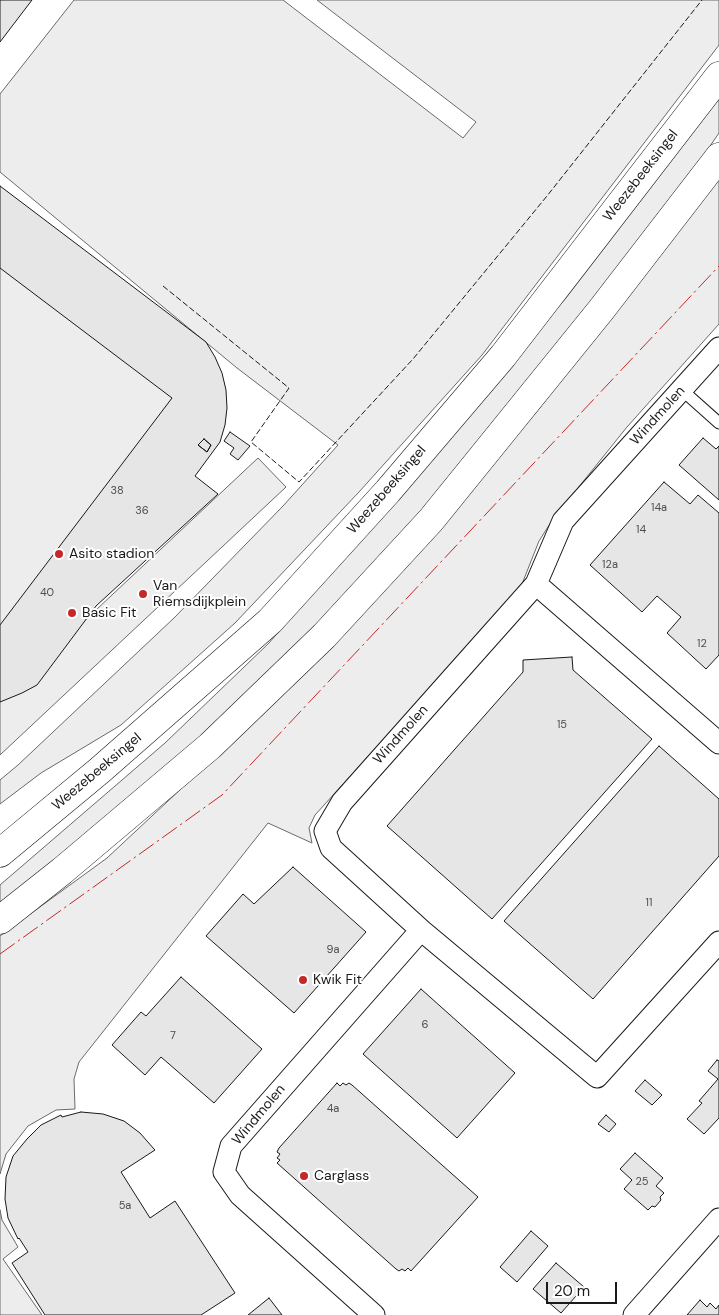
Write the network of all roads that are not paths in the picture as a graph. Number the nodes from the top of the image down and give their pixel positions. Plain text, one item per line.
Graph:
1 (719, 76) edge
2 (719, 157) edge
3 (719, 348) edge
4 (682, 390) junction
5 (719, 423) edge
6 (536, 584) junction
7 (719, 743) edge
8 (0, 853) edge
9 (0, 920) edge
10 (420, 930) junction
11 (719, 942) edge
12 (719, 1220) edge
13 (374, 1315) edge
14 (634, 1315) edge

1 - 8 main road, Weezebeeksingel
2 - 9 main road
3 - 4 street, Windmolen
4 - 5 lane
4 - 6 street, Windmolen
6 - 7 street
6 - 10 street, Windmolen
10 - 11 street, Windmolen
10 - 13 street, Windmolen
12 - 14 street

